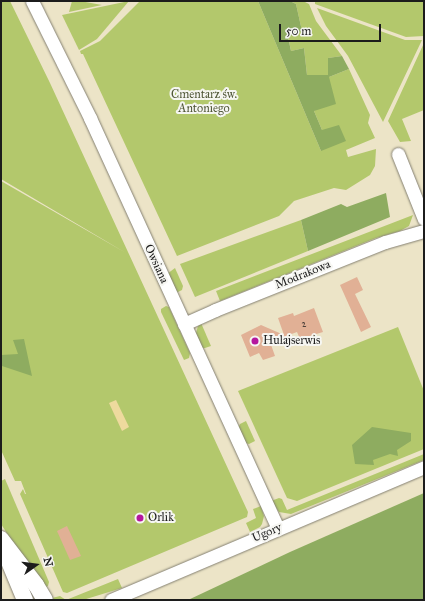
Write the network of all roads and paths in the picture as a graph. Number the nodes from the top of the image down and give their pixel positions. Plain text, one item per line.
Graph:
1 (32, 1) edge
2 (398, 154) dead end
3 (424, 218) edge
4 (424, 231) edge
5 (184, 324) junction
6 (424, 467) edge
7 (278, 528) junction
8 (1, 540) edge
9 (25, 600) edge
10 (45, 600) edge
11 (111, 600) edge

1 - 5 street, Owsiana
2 - 3 street
4 - 5 street, Modrakowa
5 - 7 street, Owsiana
6 - 7 street, Ugory
7 - 11 street, Ugory
8 - 9 street
8 - 10 street

